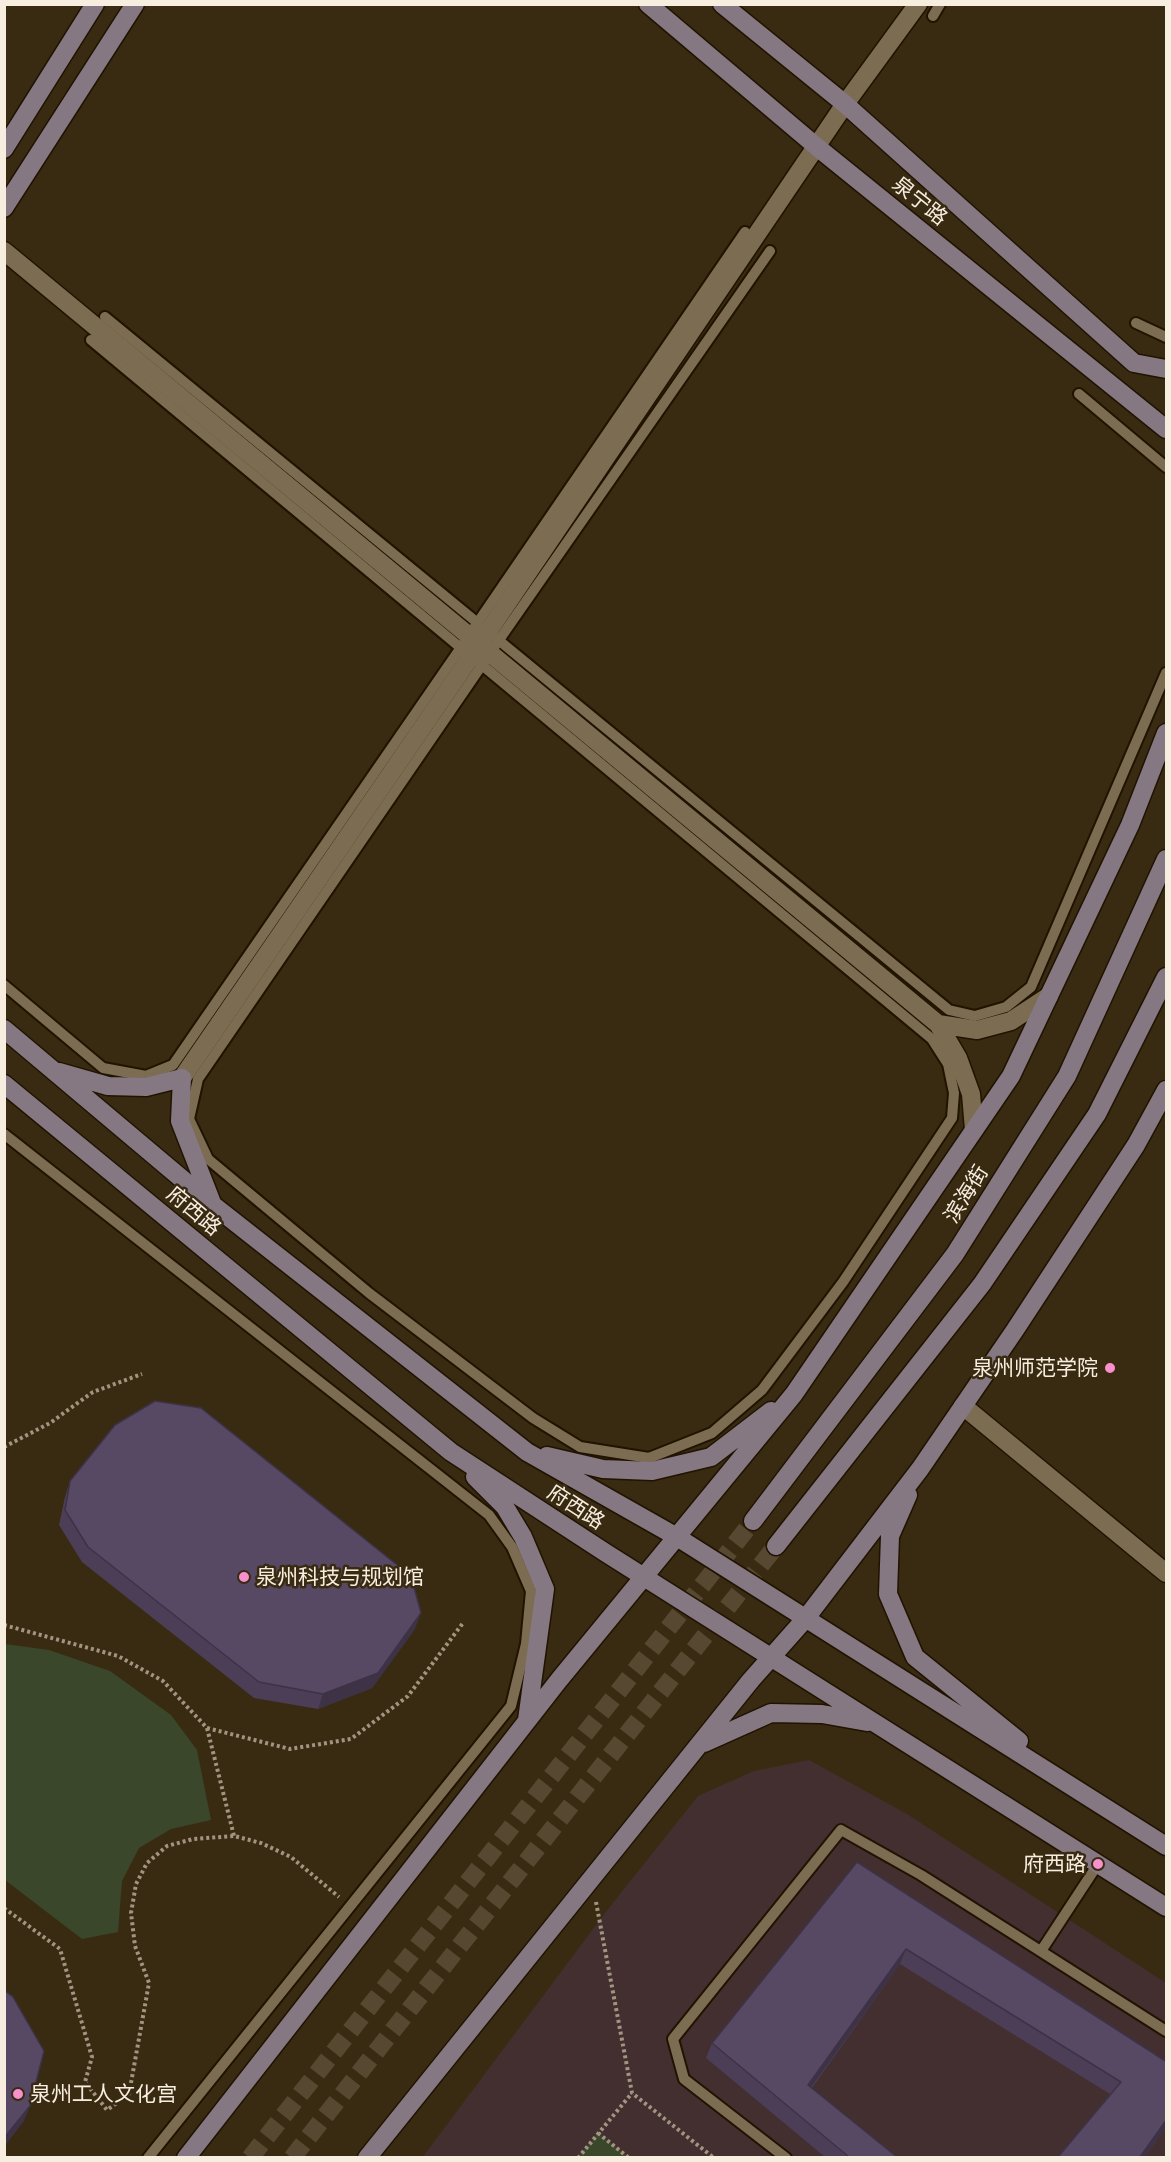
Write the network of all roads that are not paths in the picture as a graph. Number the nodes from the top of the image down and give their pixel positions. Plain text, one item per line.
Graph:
1 (95, 4) edge
2 (135, 4) edge
3 (648, 4) edge
4 (722, 4) edge
5 (918, 4) edge
6 (940, 4) edge
7 (933, 16) dead end
8 (845, 104) junction
9 (817, 147) junction
10 (4, 149) edge
11 (4, 208) edge
12 (745, 232) dead end
13 (4, 251) edge
14 (770, 251) dead end
15 (105, 317) dead end
16 (1136, 323) dead end
17 (1167, 337) edge
18 (91, 340) dead end
19 (1167, 369) edge
20 (1079, 394) dead end
21 (1167, 429) edge
22 (1167, 467) edge
23 (480, 644) junction
24 (1167, 673) edge
25 (1167, 733) edge
26 (1167, 859) edge
27 (1167, 977) edge
28 (4, 986) edge
29 (1049, 996) junction
30 (938, 1024) junction
31 (4, 1029) edge
32 (53, 1070) junction
33 (182, 1078) junction
34 (4, 1083) edge
35 (1167, 1090) edge
36 (974, 1130) junction
37 (4, 1134) edge
38 (213, 1205) junction
39 (794, 1394) junction
40 (963, 1406) junction
41 (451, 1452) junction
42 (527, 1452) junction
43 (920, 1469) junction
44 (753, 1521) tunnel mouth
45 (677, 1537) junction
46 (776, 1546) tunnel mouth
47 (1167, 1573) edge
48 (644, 1577) junction
49 (806, 1618) junction
50 (771, 1657) junction
51 (526, 1723) junction
52 (876, 1724) junction
53 (700, 1745) junction
54 (1086, 1795) junction
55 (1167, 1846) edge
56 (1098, 1864) junction
57 (1167, 1907) edge
58 (1041, 1951) junction
59 (1167, 2031) edge
60 (148, 2157) edge
61 (186, 2157) edge
62 (368, 2157) edge
63 (786, 2157) edge

1 - 10 street
2 - 11 street
3 - 9 street, 泉宁路
4 - 8 street, 泉宁路
5 - 8 street
6 - 7 lane
8 - 9 street
8 - 19 street, 泉宁路
9 - 21 street, 泉宁路
9 - 23 street
12 - 23 lane
13 - 23 street
14 - 23 lane
15 - 23 lane
16 - 17 lane
18 - 23 lane
20 - 22 lane
23 - 23 lane
23 - 24 lane
23 - 28 lane
23 - 30 street
23 - 33 street
25 - 29 street
26 - 44 street, 滨海街
27 - 46 street
29 - 30 street
29 - 36 street
30 - 36 street
31 - 32 street, 府西路
32 - 33 street
32 - 38 street, 府西路
33 - 38 street
34 - 41 street, 府西路
35 - 40 street
36 - 39 street
37 - 60 lane
38 - 42 street, 府西路
39 - 42 street
39 - 45 street
40 - 43 street
40 - 47 street
41 - 48 street, 府西路
41 - 51 street
42 - 45 street, 府西路
43 - 49 street
43 - 54 street
45 - 48 street
45 - 49 street, 府西路
48 - 50 street, 府西路
48 - 51 street
49 - 50 street
49 - 54 street, 府西路
50 - 52 street, 府西路
50 - 53 street
51 - 61 street
52 - 53 street
52 - 56 street, 府西路
53 - 62 street
54 - 55 street, 府西路
56 - 57 street, 府西路
56 - 58 lane
58 - 59 lane
58 - 63 lane

